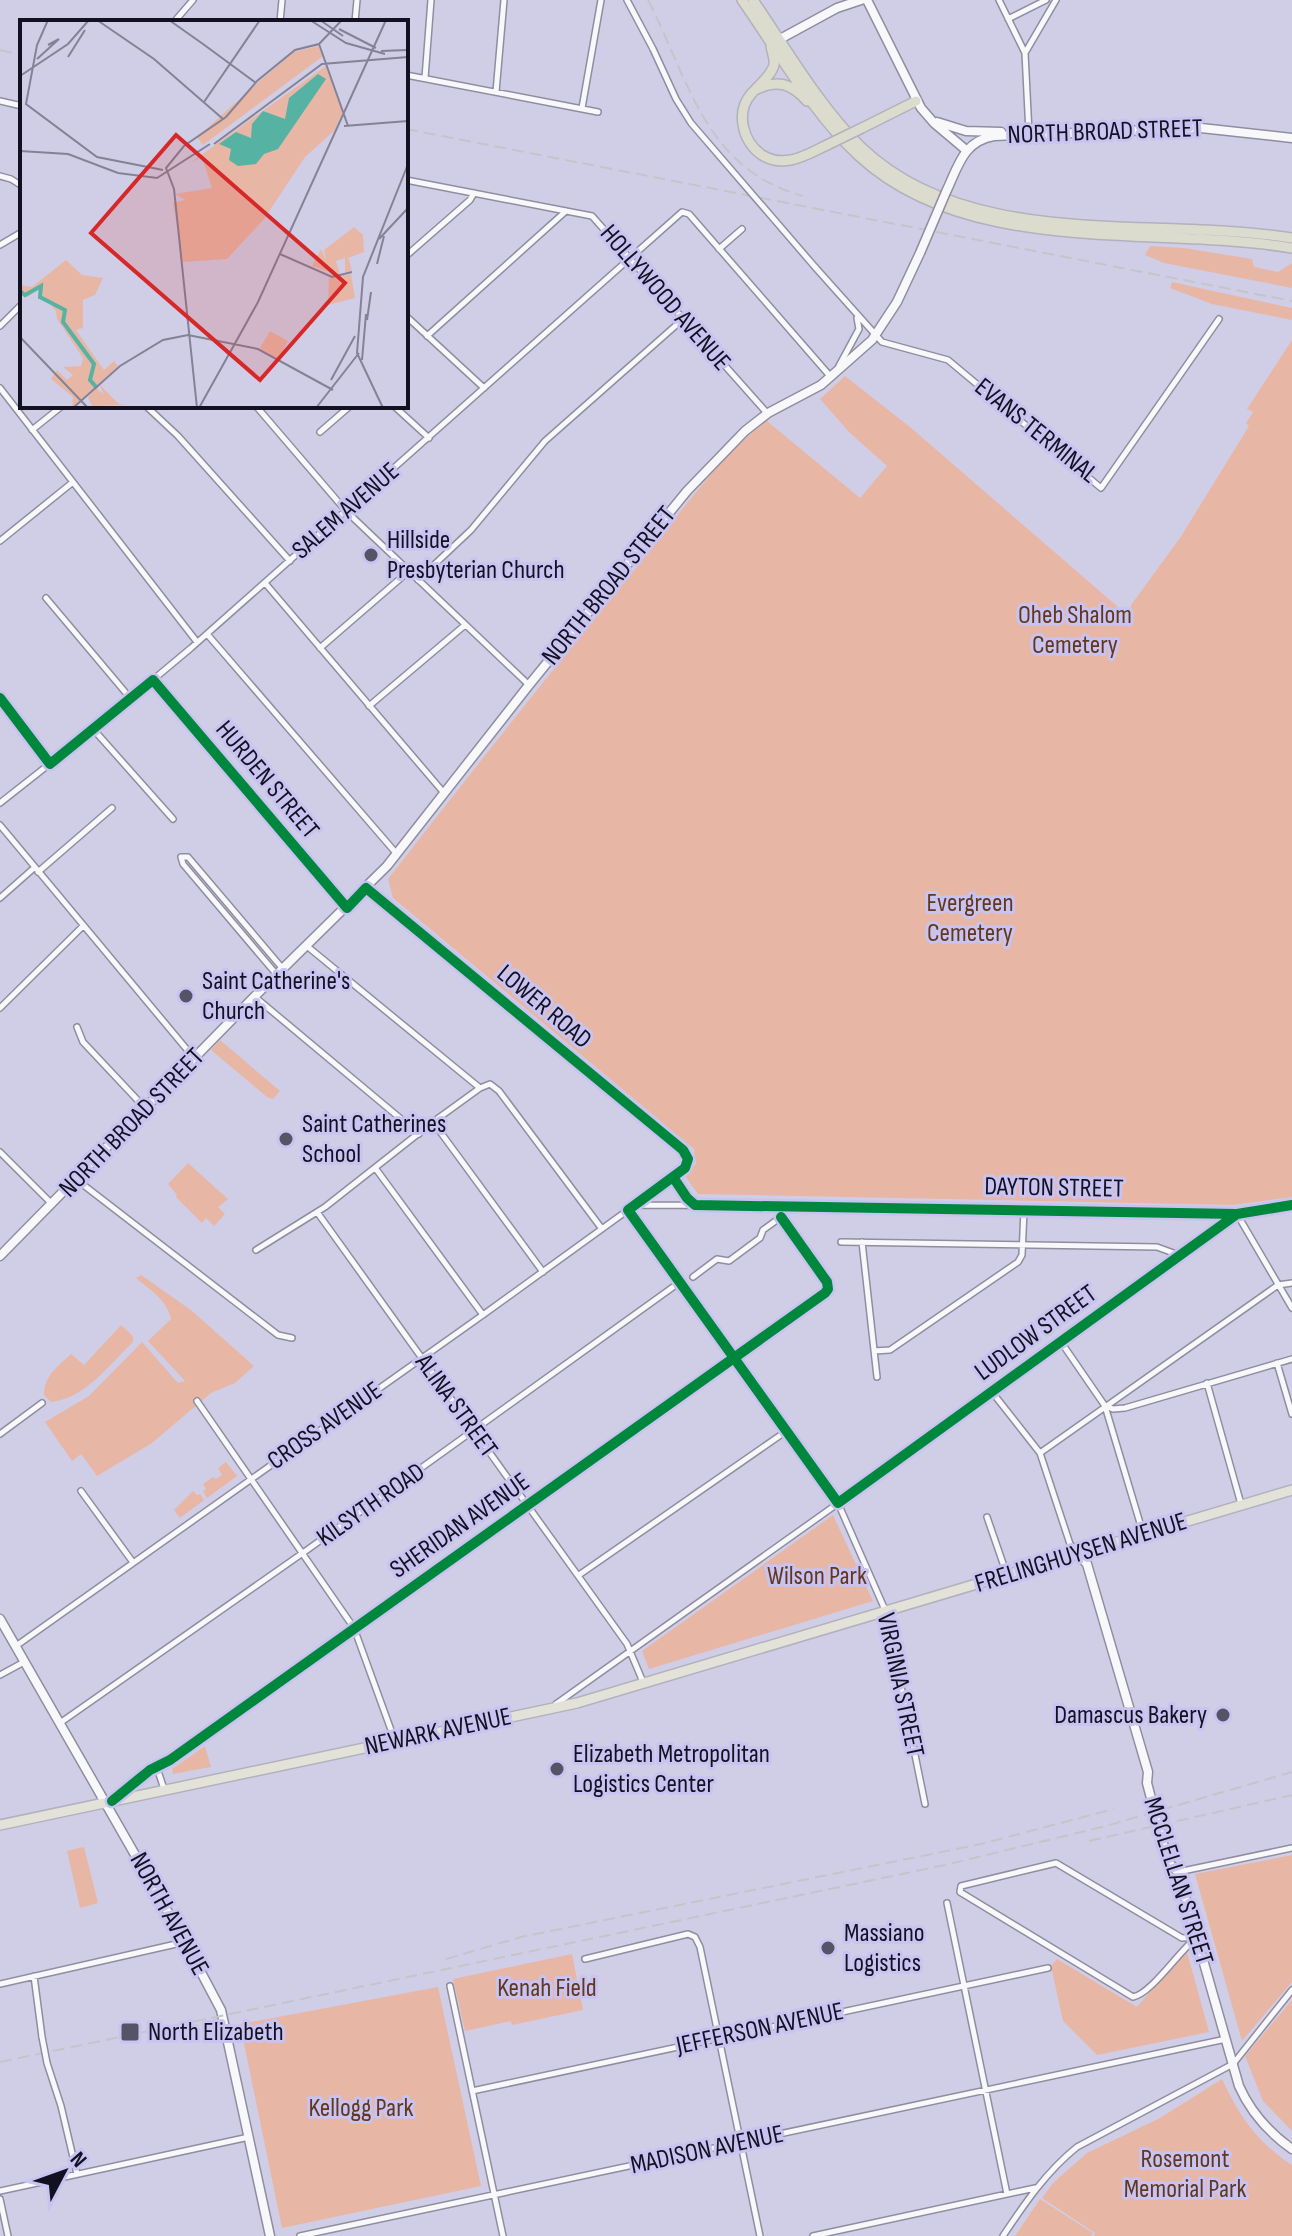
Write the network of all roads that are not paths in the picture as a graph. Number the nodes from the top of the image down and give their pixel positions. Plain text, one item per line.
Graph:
1 (193, 0) edge
2 (282, 0) edge
3 (357, 0) edge
4 (431, 0) edge
5 (504, 0) edge
6 (601, 0) edge
7 (627, 0) edge
8 (742, 0) edge
9 (753, 0) edge
10 (864, 0) edge
11 (999, 0) edge
12 (1046, 0) edge
13 (1056, 0) edge
14 (1008, 19) junction
15 (176, 20) edge
16 (280, 20) edge
17 (355, 20) edge
18 (767, 36) junction
19 (780, 39) junction
20 (1025, 53) junction
21 (408, 75) edge
22 (425, 78) junction
23 (754, 91) junction
24 (496, 92) junction
25 (0, 101) edge
26 (916, 101) junction
27 (20, 106) edge
28 (582, 108) junction
29 (598, 112) dead end
30 (928, 117) junction
31 (828, 123) junction
32 (1029, 133) junction
33 (1010, 134) junction
34 (1292, 138) edge
35 (966, 150) junction
36 (0, 176) edge
37 (408, 180) edge
38 (20, 185) edge
39 (474, 193) junction
40 (566, 210) junction
41 (742, 229) dead end
42 (20, 233) edge
43 (1292, 238) edge
44 (0, 245) edge
45 (1292, 248) edge
46 (719, 249) junction
47 (408, 254) edge
48 (629, 257) junction
49 (20, 306) edge
50 (855, 313) junction
51 (408, 318) edge
52 (1219, 319) dead end
53 (682, 320) junction
54 (0, 326) edge
55 (427, 336) junction
56 (875, 336) junction
57 (834, 374) junction
58 (484, 388) junction
59 (1, 392) edge
60 (60, 408) edge
61 (148, 408) edge
62 (258, 408) edge
63 (348, 408) edge
64 (396, 408) edge
65 (768, 413) junction
66 (32, 430) junction
67 (320, 432) dead end
68 (429, 438) junction
69 (73, 482) junction
70 (346, 511) junction
71 (0, 541) edge
72 (290, 561) junction
73 (409, 571) junction
74 (418, 580) junction
75 (265, 583) junction
76 (46, 598) dead end
77 (465, 625) junction
78 (207, 634) junction
79 (197, 642) junction
80 (320, 648) junction
81 (153, 680) junction
82 (529, 685) junction
83 (0, 698) edge
84 (131, 699) junction
85 (369, 706) junction
86 (94, 729) junction
87 (50, 764) junction
88 (444, 793) junction
89 (0, 803) edge
90 (112, 808) dead end
91 (173, 819) dead end
92 (0, 825) edge
93 (397, 854) junction
94 (36, 870) junction
95 (366, 888) junction
96 (216, 890) junction
97 (210, 895) junction
98 (0, 898) edge
99 (347, 908) junction
100 (83, 926) junction
101 (247, 927) junction
102 (241, 932) junction
103 (308, 947) junction
104 (280, 972) junction
105 (255, 996) junction
106 (0, 1008) edge
107 (77, 1027) dead end
108 (194, 1058) junction
109 (480, 1088) junction
110 (146, 1108) junction
111 (433, 1122) junction
112 (419, 1134) junction
113 (0, 1152) edge
114 (687, 1163) joint
115 (376, 1169) junction
116 (673, 1177) junction
117 (77, 1180) junction
118 (53, 1204) junction
119 (695, 1205) junction
120 (1292, 1205) edge
121 (781, 1207) junction
122 (631, 1208) junction
123 (1024, 1210) junction
124 (317, 1212) junction
125 (1237, 1214) junction
126 (781, 1217) junction
127 (602, 1229) junction
128 (841, 1242) dead end
129 (862, 1242) junction
130 (1022, 1243) junction
131 (256, 1250) dead end
132 (1180, 1255) junction
133 (0, 1256) edge
134 (543, 1272) junction
135 (693, 1277) dead end
136 (680, 1282) junction
137 (1292, 1283) edge
138 (1278, 1285) junction
139 (1292, 1308) edge
140 (483, 1315) junction
141 (292, 1338) dead end
142 (1061, 1342) junction
143 (874, 1351) junction
144 (733, 1357) junction
145 (421, 1358) junction
146 (1292, 1359) edge
147 (1277, 1363) junction
148 (877, 1377) dead end
149 (1207, 1383) junction
150 (992, 1392) junction
151 (197, 1401) dead end
152 (42, 1403) dead end
153 (1105, 1406) junction
154 (1292, 1414) edge
155 (474, 1431) junction
156 (786, 1432) junction
157 (0, 1434) edge
158 (1040, 1453) junction
159 (249, 1479) junction
160 (1292, 1490) edge
161 (81, 1491) dead end
162 (838, 1503) junction
163 (528, 1505) junction
164 (1242, 1505) junction
165 (987, 1517) dead end
166 (1143, 1534) junction
167 (1077, 1553) junction
168 (301, 1554) junction
169 (132, 1561) junction
170 (579, 1575) junction
171 (1007, 1575) junction
172 (886, 1612) junction
173 (870, 1617) joint
174 (0, 1619) edge
175 (354, 1628) junction
176 (16, 1646) junction
177 (632, 1651) junction
178 (25, 1662) junction
179 (0, 1675) edge
180 (643, 1682) junction
181 (550, 1709) junction
182 (60, 1723) junction
183 (395, 1741) junction
184 (157, 1768) junction
185 (164, 1789) junction
186 (109, 1802) junction
187 (925, 1804) dead end
188 (0, 1825) edge
189 (1292, 1848) edge
190 (1178, 1872) junction
191 (947, 1903) dead end
192 (1197, 1937) junction
193 (185, 1942) junction
194 (585, 1959) dead end
195 (1048, 1968) dead end
196 (34, 1976) junction
197 (0, 1984) edge
198 (964, 1985) junction
199 (450, 1986) dead end
200 (1292, 1990) edge
201 (719, 2039) junction
202 (1226, 2039) junction
203 (1233, 2064) junction
204 (986, 2090) junction
205 (472, 2091) junction
206 (250, 2137) junction
207 (741, 2143) junction
208 (1292, 2149) edge
209 (77, 2174) junction
210 (1036, 2188) junction
211 (0, 2191) edge
212 (494, 2194) junction
213 (1007, 2194) junction
214 (0, 2199) edge
215 (8, 2236) edge
216 (270, 2236) edge
217 (300, 2236) edge
218 (503, 2236) edge
219 (760, 2236) edge
220 (813, 2236) edge
221 (1003, 2236) edge

1 - 15 street
2 - 16 street
3 - 17 street
4 - 22 street
5 - 24 street
6 - 28 street
7 - 50 street, bridge
8 - 18 highway
9 - 19 highway
10 - 19 main road
10 - 26 main road
11 - 14 street
12 - 14 street
13 - 20 street
14 - 20 street
18 - 23 highway
18 - 31 highway
19 - 43 highway
20 - 32 street
21 - 22 street
22 - 24 street
23 - 26 highway, bridge
23 - 31 highway
24 - 28 street
25 - 27 street
26 - 30 main road
28 - 29 street
30 - 33 main road
30 - 35 main road
31 - 45 highway
32 - 33 main road, NORTH BROAD STREET
32 - 34 main road, NORTH BROAD STREET
33 - 35 main road, NORTH BROAD STREET
35 - 56 main road, NORTH BROAD STREET, bridge
36 - 38 street
37 - 39 street, HOLLYWOOD AVENUE
39 - 40 street, HOLLYWOOD AVENUE
39 - 47 street
40 - 48 street, HOLLYWOOD AVENUE
40 - 55 street
41 - 46 street
42 - 44 street
46 - 48 street, SALEM AVENUE
46 - 57 street
48 - 53 street, HOLLYWOOD AVENUE
48 - 58 street, SALEM AVENUE
49 - 54 street
50 - 56 street
50 - 57 street
51 - 55 street
52 - 56 street, EVANS TERMINAL
53 - 65 street, HOLLYWOOD AVENUE
53 - 74 street
55 - 58 street
56 - 57 main road, NORTH BROAD STREET
57 - 65 main road, NORTH BROAD STREET
58 - 68 street, SALEM AVENUE
59 - 66 street
60 - 66 street
61 - 72 street
62 - 70 street
63 - 67 street
64 - 68 street
65 - 82 main road, NORTH BROAD STREET
66 - 69 street
68 - 70 street, SALEM AVENUE
69 - 71 street
69 - 79 street
70 - 72 street, SALEM AVENUE
70 - 73 street
72 - 75 street, SALEM AVENUE
73 - 74 street
73 - 80 street
74 - 77 street
75 - 78 street, SALEM AVENUE
75 - 80 street
76 - 84 street
77 - 82 street
77 - 85 street
78 - 79 street, SALEM AVENUE
78 - 93 street
79 - 81 street, SALEM AVENUE
80 - 85 street
81 - 84 street, SALEM AVENUE
81 - 99 street, HURDEN STREET
82 - 88 main road, NORTH BROAD STREET
83 - 87 street
84 - 86 street, SALEM AVENUE
85 - 88 street
86 - 87 street, SALEM AVENUE
86 - 91 street
87 - 89 street, SALEM AVENUE
88 - 93 main road, NORTH BROAD STREET
90 - 94 street
92 - 94 street
93 - 95 main road, NORTH BROAD STREET
94 - 98 street
94 - 100 street
95 - 99 main road, NORTH BROAD STREET
95 - 114 street, LOWER ROAD
96 - 97 street
96 - 97 street
96 - 101 street
97 - 102 street
99 - 103 main road, NORTH BROAD STREET
100 - 106 street
100 - 108 street
101 - 102 street
101 - 104 street
102 - 104 street
103 - 104 main road, NORTH BROAD STREET
103 - 109 street
104 - 105 main road, NORTH BROAD STREET
105 - 108 main road, NORTH BROAD STREET
105 - 112 street
107 - 110 street
108 - 110 main road, NORTH BROAD STREET
109 - 111 street
109 - 127 street
110 - 117 main road, NORTH BROAD STREET
111 - 112 street
111 - 134 street
112 - 115 street
113 - 118 street
114 - 116 street, CROSS AVENUE
115 - 124 street
115 - 140 street
116 - 119 street
116 - 122 street, CROSS AVENUE
117 - 118 main road, NORTH BROAD STREET
117 - 141 street
118 - 133 main road, NORTH BROAD STREET
119 - 121 street
119 - 122 street
120 - 125 street, DAYTON STREET
121 - 123 street, DAYTON STREET
121 - 126 street
122 - 127 street, CROSS AVENUE
122 - 136 street, VIRGINIA STREET
123 - 125 street, DAYTON STREET
123 - 130 street
124 - 131 street
124 - 145 street, ALINA STREET
125 - 132 street, LUDLOW STREET
125 - 138 street
126 - 135 street
126 - 144 street, SHERIDAN AVENUE
127 - 134 street, CROSS AVENUE
128 - 129 street
129 - 130 street
129 - 143 street
130 - 132 street
130 - 143 street
132 - 142 street, LUDLOW STREET
134 - 140 street, CROSS AVENUE
136 - 144 street, VIRGINIA STREET
136 - 155 street, KILSYTH ROAD
137 - 138 street
138 - 139 street
138 - 153 street
140 - 145 street, CROSS AVENUE
142 - 150 street, LUDLOW STREET
142 - 153 street
143 - 148 street
144 - 156 street, VIRGINIA STREET
144 - 163 street, SHERIDAN AVENUE
145 - 155 street, ALINA STREET
145 - 159 street, CROSS AVENUE
146 - 147 street
147 - 149 street
147 - 154 street
149 - 153 street
149 - 164 street
150 - 158 street
150 - 162 street, LUDLOW STREET
151 - 159 street
152 - 157 street
153 - 158 street
153 - 166 street
155 - 163 street, ALINA STREET
155 - 168 street, KILSYTH ROAD
156 - 162 street, VIRGINIA STREET
156 - 170 street
158 - 167 street
159 - 168 street
159 - 169 street, CROSS AVENUE
160 - 164 main road, FRELINGHUYSEN AVENUE
161 - 169 street
162 - 172 street, VIRGINIA STREET
162 - 177 street, LUDLOW STREET
163 - 170 street, ALINA STREET
163 - 175 street, SHERIDAN AVENUE
164 - 166 main road, FRELINGHUYSEN AVENUE
165 - 171 street
166 - 167 main road, FRELINGHUYSEN AVENUE
167 - 171 main road, FRELINGHUYSEN AVENUE
167 - 190 main road, MCCLELLAN STREET
168 - 175 street
168 - 182 street, KILSYTH ROAD
169 - 176 street, CROSS AVENUE
170 - 177 street, ALINA STREET
171 - 172 main road, FRELINGHUYSEN AVENUE
172 - 173 main road, FRELINGHUYSEN AVENUE
172 - 187 street, VIRGINIA STREET
173 - 180 main road, NEWARK AVENUE
174 - 176 main road, NORTH AVENUE
175 - 183 street
175 - 184 street, SHERIDAN AVENUE
176 - 178 main road, NORTH AVENUE
177 - 180 street, ALINA STREET
177 - 181 street, LUDLOW STREET
178 - 179 street
178 - 182 main road, NORTH AVENUE
180 - 181 main road, NEWARK AVENUE
181 - 183 main road, NEWARK AVENUE
182 - 186 main road, NORTH AVENUE
183 - 185 main road, NEWARK AVENUE
184 - 185 street
184 - 186 street, SHERIDAN AVENUE
185 - 186 main road, NEWARK AVENUE
186 - 188 main road, NEWARK AVENUE
186 - 193 main road, NORTH AVENUE
189 - 190 street
190 - 192 main road, MCCLELLAN STREET
191 - 198 street
192 - 192 street
192 - 202 main road, MCCLELLAN STREET
193 - 196 street
193 - 206 main road, NORTH AVENUE
194 - 201 street
195 - 198 street, JEFFERSON AVENUE
196 - 197 street
196 - 209 street, bridge
198 - 201 street, JEFFERSON AVENUE
198 - 204 street
199 - 205 street
200 - 203 street
201 - 205 street, JEFFERSON AVENUE
201 - 207 street
202 - 203 main road, MCCLELLAN STREET
202 - 204 street, MADISON AVENUE
203 - 208 main road, MCCLELLAN STREET
203 - 210 street
204 - 207 street, MADISON AVENUE
204 - 213 street
205 - 212 street
206 - 209 street
206 - 216 main road, NORTH AVENUE
207 - 212 street, MADISON AVENUE
207 - 219 street
209 - 211 street
210 - 213 street
210 - 221 street
212 - 217 street, MADISON AVENUE
212 - 218 street
213 - 220 street
214 - 215 street

